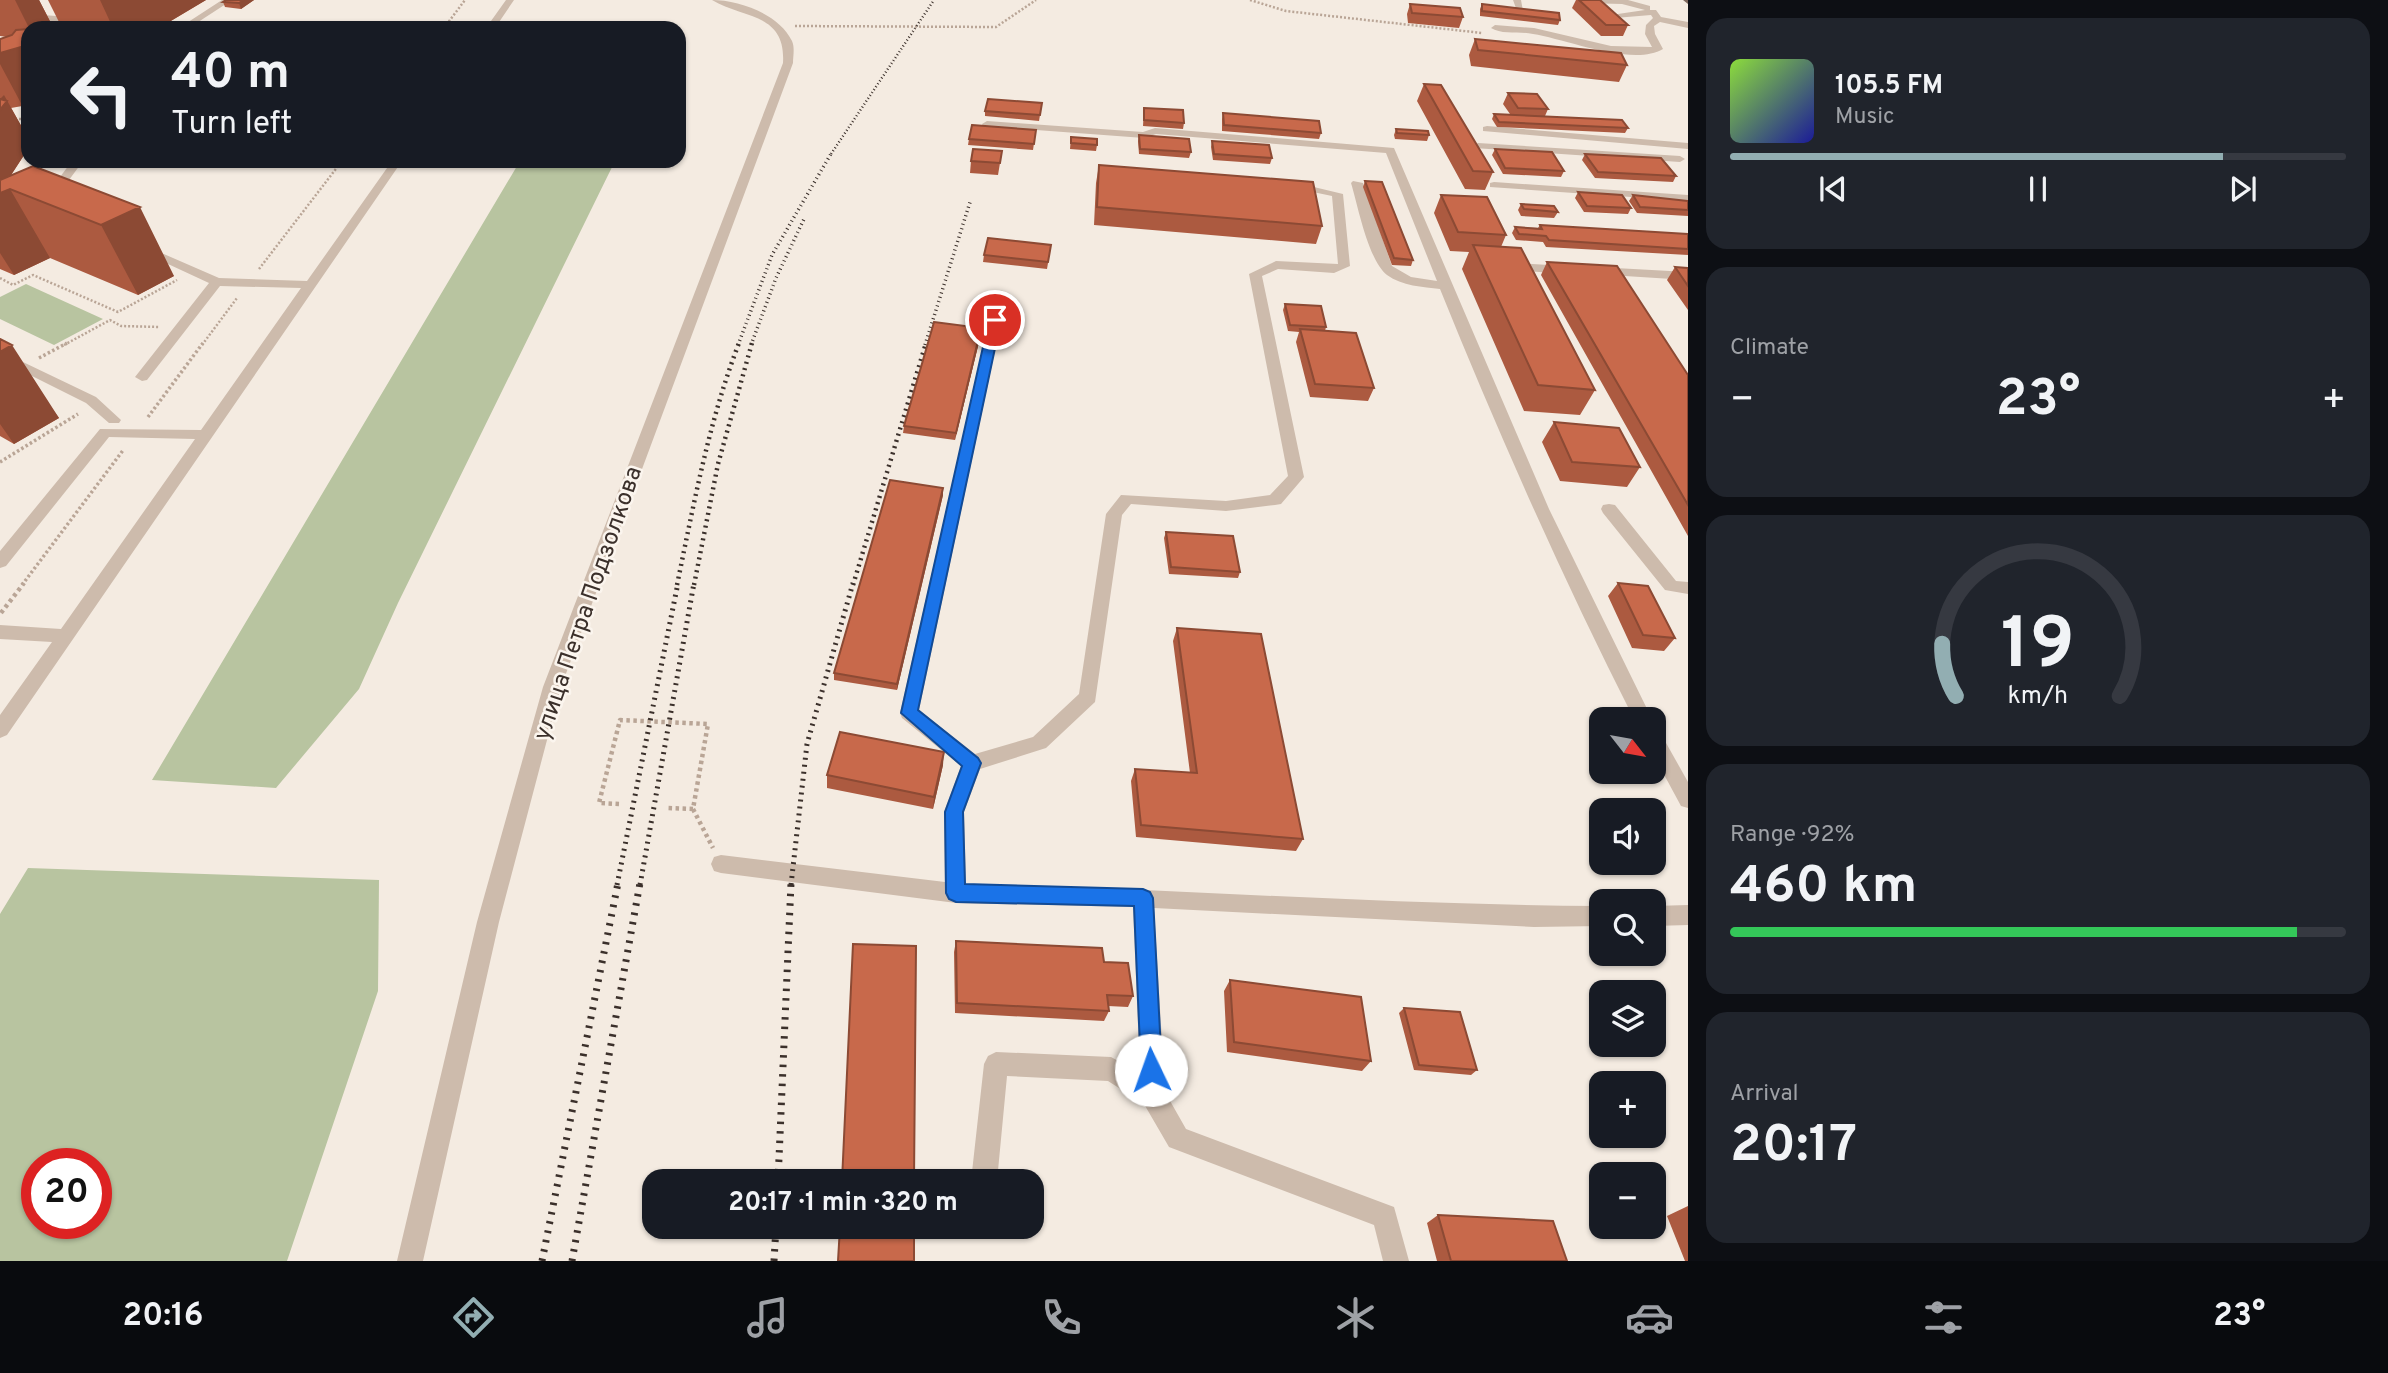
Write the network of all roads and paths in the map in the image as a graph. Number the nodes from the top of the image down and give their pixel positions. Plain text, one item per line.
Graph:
1 (27, 0) edge
2 (229, 0) edge
3 (465, 0) edge
4 (510, 0) edge
5 (716, 0) edge
6 (1036, 0) edge
7 (1250, 0) edge
8 (1583, 0) edge
9 (1615, 15) edge
10 (1655, 15) junction
11 (86, 21) edge
12 (194, 21) edge
13 (449, 21) edge
14 (495, 21) edge
15 (792, 25) dead end
16 (1688, 25) edge
17 (1496, 28) joint
18 (21, 119) edge
19 (9, 120) edge
20 (986, 124) edge
21 (1487, 129) dead end
22 (1670, 145) junction
23 (1478, 146) edge
24 (1688, 146) edge
25 (1680, 159) junction
26 (73, 168) edge
27 (337, 168) edge
28 (392, 168) edge
29 (1688, 172) edge
30 (1357, 183) dead end
31 (1281, 185) edge
32 (1494, 185) edge
33 (1688, 198) edge
34 (40, 204) edge
35 (131, 245) edge
36 (1688, 276) edge
37 (0, 278) edge
38 (179, 279) dead end
39 (217, 282) junction
40 (248, 283) junction
41 (311, 285) junction
42 (1445, 286) junction
43 (1530, 290) edge
44 (1001, 293) dead end
45 (118, 312) junction
46 (110, 320) junction
47 (181, 327) junction
48 (0, 355) edge
49 (22, 367) junction
50 (142, 377) dead end
51 (66, 408) dead end
52 (113, 421) junction
53 (136, 434) junction
54 (206, 435) junction
55 (0, 462) edge
56 (1609, 509) dead end
57 (0, 562) edge
58 (1688, 589) edge
59 (0, 615) edge
60 (0, 632) edge
61 (66, 636) junction
62 (1637, 707) edge
63 (0, 730) edge
64 (1666, 761) edge
65 (972, 763) junction
66 (1688, 800) edge
67 (619, 804) dead end
68 (667, 808) dead end
69 (693, 809) junction
70 (721, 864) joint
71 (956, 893) junction
72 (1143, 898) junction
73 (1688, 915) edge
74 (1589, 916) edge
75 (1666, 916) edge
76 (1153, 1095) junction
77 (985, 1169) edge
78 (410, 1261) edge
79 (1396, 1261) edge

1 - 11 street
2 - 12 street
3 - 13 path
4 - 14 street
5 - 78 street, улица Петра Подзолкова
6 - 15 path
7 - 17 path
8 - 10 street
9 - 10 street
10 - 16 street
10 - 17 street
18 - 19 path
20 - 42 street
21 - 22 street
22 - 24 street
22 - 25 street
23 - 25 street
25 - 29 street
26 - 34 street
27 - 40 path
28 - 41 street
30 - 42 street
31 - 65 street
32 - 33 street
35 - 39 street
36 - 43 street
37 - 45 path
38 - 45 path
39 - 40 street
39 - 47 street
40 - 41 street
40 - 53 path
41 - 54 street
42 - 62 street
44 - 65 street
45 - 46 path
46 - 47 path
46 - 49 path
47 - 50 street
48 - 49 street
49 - 52 street
51 - 55 path
52 - 53 street
52 - 57 street
53 - 54 street
53 - 59 path
54 - 61 street
56 - 58 street
60 - 61 street
61 - 63 street
64 - 66 street
65 - 71 street
67 - 69 path
68 - 69 path
69 - 70 path
70 - 71 street
71 - 72 street
72 - 74 street
72 - 76 street
73 - 75 street
76 - 77 street
76 - 79 street

